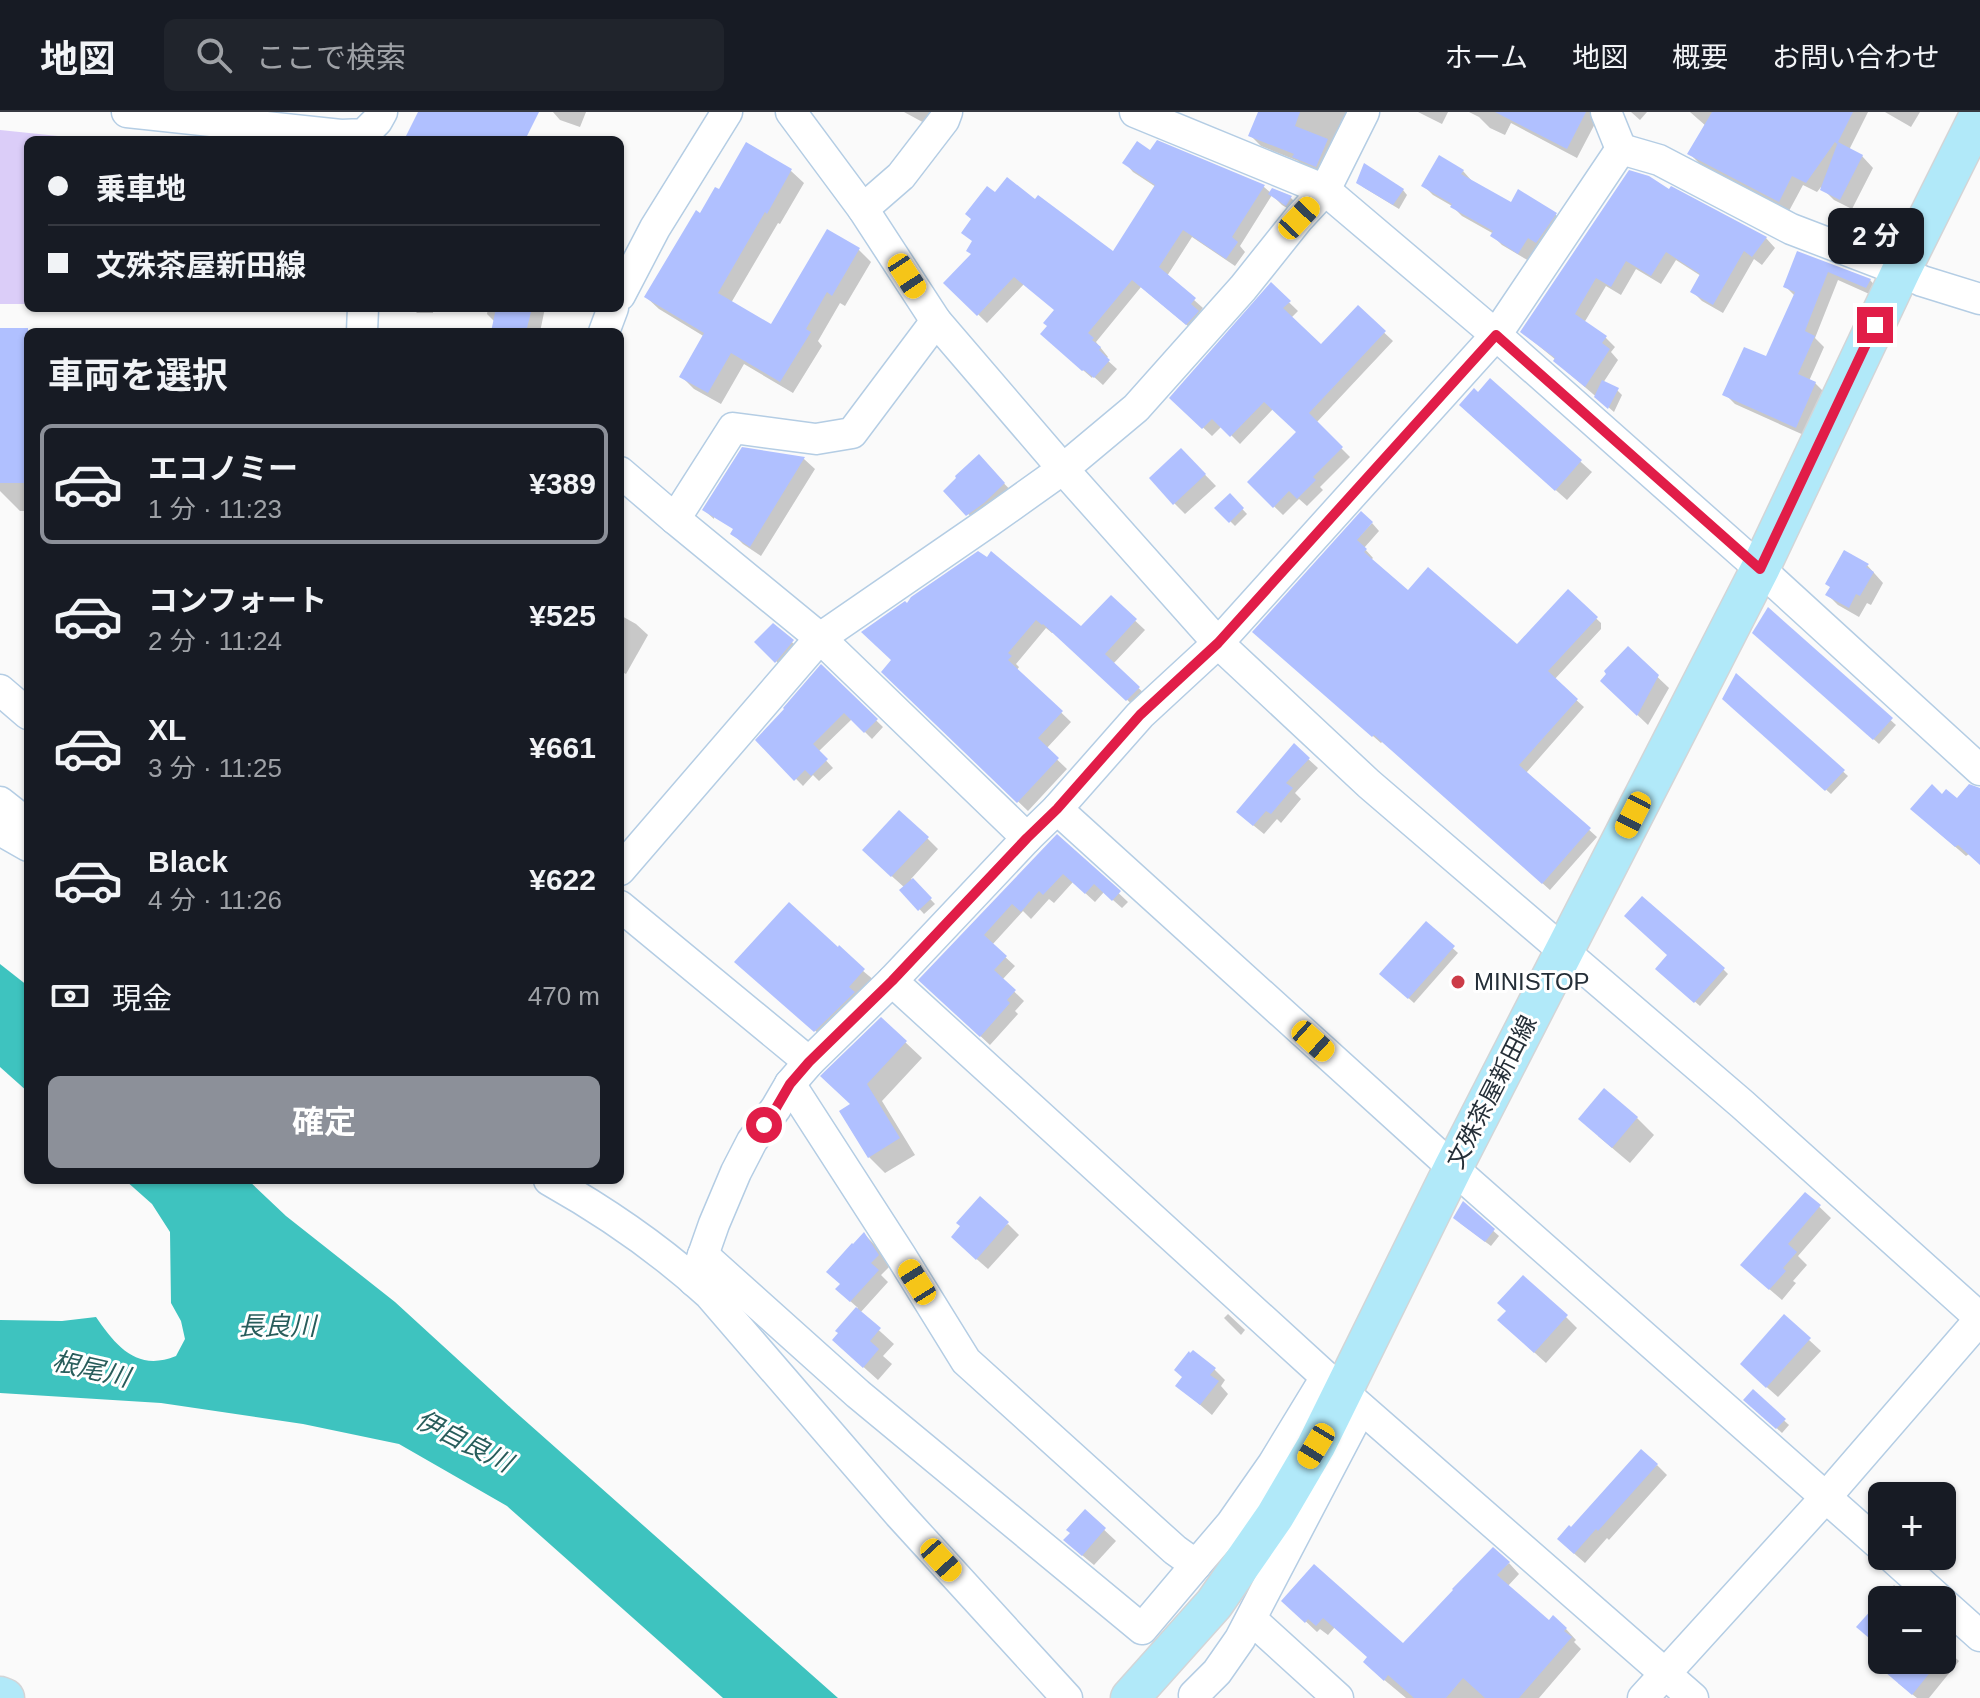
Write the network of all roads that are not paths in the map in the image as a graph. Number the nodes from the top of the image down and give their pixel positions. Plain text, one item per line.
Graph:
1 (127, 112) edge
2 (727, 112) edge
3 (791, 112) edge
4 (947, 112) edge
5 (1135, 112) edge
6 (1364, 112) edge
7 (1606, 112) edge
8 (1980, 113) edge
9 (268, 120) edge
10 (370, 129) edge
11 (1621, 149) junction
12 (1325, 190) junction
13 (863, 209) junction
14 (1901, 271) junction
15 (624, 287) edge
16 (1980, 299) edge
17 (936, 321) junction
18 (1496, 335) junction
19 (1063, 469) junction
20 (624, 475) edge
21 (675, 519) junction
22 (1760, 569) junction
23 (820, 638) junction
24 (1218, 643) junction
25 (0, 690) edge
26 (24, 711) edge
27 (1979, 765) edge
28 (0, 802) edge
29 (1057, 809) junction
30 (24, 821) edge
31 (0, 830) edge
32 (1027, 838) junction
33 (24, 844) edge
34 (624, 865) edge
35 (624, 910) edge
36 (1563, 952) junction
37 (892, 981) junction
38 (799, 1073) junction
39 (1453, 1168) junction
40 (555, 1184) edge
41 (699, 1268) junction
42 (1980, 1318) edge
43 (1343, 1392) junction
44 (1826, 1497) junction
45 (1868, 1534) edge
46 (1196, 1565) junction
47 (1907, 1570) edge
48 (1924, 1586) edge
49 (1956, 1614) edge
50 (1251, 1619) junction
51 (1980, 1636) edge
52 (1665, 1673) junction
53 (1067, 1698) edge
54 (1130, 1698) edge
55 (1196, 1698) edge
56 (1338, 1698) edge
57 (1643, 1698) edge
58 (1693, 1698) edge

1 - 9 street
2 - 15 street
3 - 13 street
4 - 13 street
5 - 12 street
6 - 12 street
7 - 11 street
8 - 14 main road, 文殊茶屋新田線
9 - 10 street
11 - 14 street
11 - 18 street
12 - 18 street
12 - 19 street
13 - 17 street
14 - 16 street
14 - 22 main road, 文殊茶屋新田線
17 - 19 street
17 - 21 street
18 - 22 street
18 - 24 street
19 - 23 street
19 - 24 street
20 - 21 street
21 - 23 street
22 - 27 street
22 - 36 main road, 文殊茶屋新田線
23 - 32 street
23 - 34 street
24 - 29 street
24 - 36 street
25 - 26 street
28 - 30 street
29 - 32 street
29 - 39 street
31 - 33 street
32 - 37 street
35 - 38 street
36 - 39 main road, 文殊茶屋新田線
36 - 42 street
37 - 38 street
37 - 43 street
38 - 41 street
38 - 46 street
39 - 43 main road, 文殊茶屋新田線
39 - 44 street
40 - 41 street
41 - 46 street
41 - 53 street
42 - 44 street
43 - 46 street
43 - 50 street
43 - 52 street
43 - 54 main road, 文殊茶屋新田線
44 - 45 street
44 - 52 street
47 - 48 street
49 - 51 street
50 - 55 street
50 - 56 street
52 - 57 street
52 - 58 street

